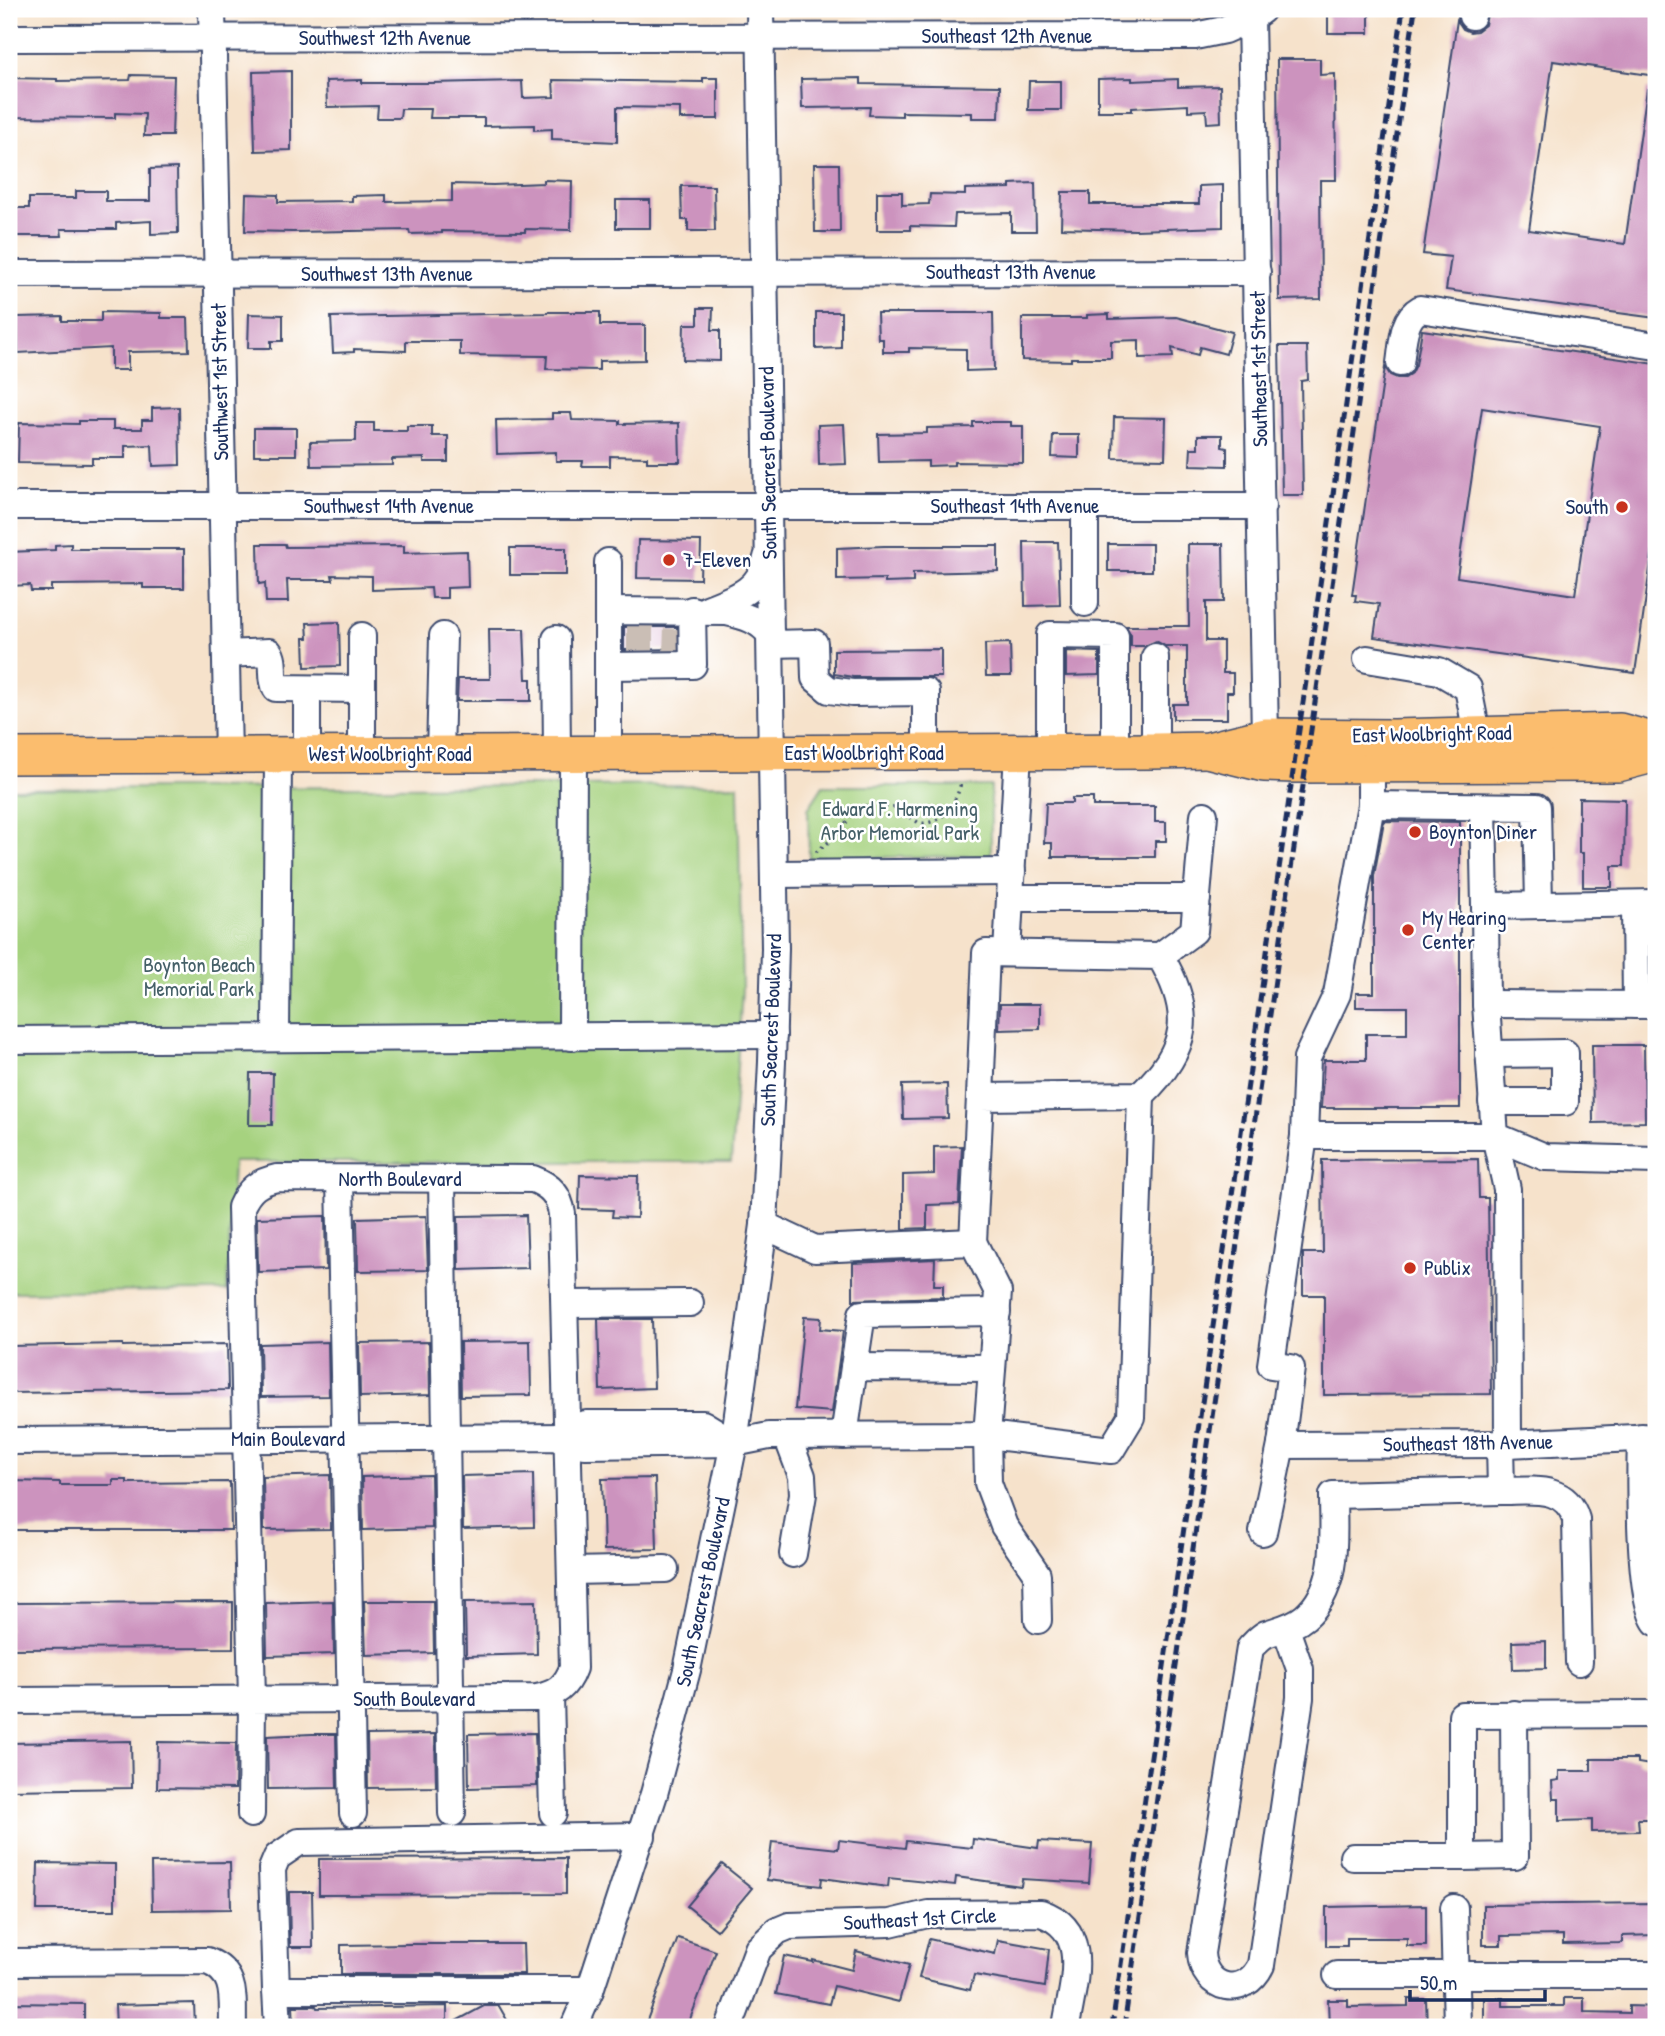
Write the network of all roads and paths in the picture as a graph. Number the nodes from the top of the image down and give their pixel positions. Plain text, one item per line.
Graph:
1 (212, 9) edge
2 (760, 9) edge
3 (1258, 13) edge
4 (761, 36) junction
5 (9, 38) edge
6 (213, 39) junction
7 (765, 272) junction
8 (1257, 272) junction
9 (9, 274) edge
10 (218, 275) junction
11 (1656, 346) edge
12 (1400, 363) dead end
13 (769, 505) junction
14 (9, 506) edge
15 (1085, 506) junction
16 (1262, 506) junction
17 (223, 507) junction
18 (769, 550) junction
19 (608, 562) dead end
20 (1085, 603) dead end
21 (649, 616) junction
22 (362, 636) dead end
23 (443, 636) dead end
24 (556, 639) dead end
25 (771, 640) junction
26 (226, 654) junction
27 (1155, 657) dead end
28 (1367, 660) dead end
29 (640, 661) junction
30 (307, 689) junction
31 (362, 689) junction
32 (1477, 734) junction
33 (1265, 736) junction
34 (1656, 741) edge
35 (1208, 750) junction
36 (1155, 751) junction
37 (926, 752) junction
38 (1034, 752) junction
39 (1115, 752) junction
40 (772, 753) junction
41 (440, 754) junction
42 (565, 754) junction
43 (608, 754) junction
44 (1656, 754) edge
45 (229, 755) junction
46 (292, 755) junction
47 (362, 755) junction
48 (9, 756) edge
49 (1371, 764) junction
50 (961, 782) dead end
51 (1371, 805) junction
52 (1483, 807) junction
53 (1204, 815) dead end
54 (809, 858) dead end
55 (1012, 872) junction
56 (774, 874) junction
57 (1010, 898) junction
58 (1197, 898) junction
59 (1645, 904) edge
60 (1538, 905) junction
61 (1485, 906) junction
62 (1007, 953) junction
63 (1160, 956) junction
64 (1486, 1004) junction
65 (1646, 1005) edge
66 (773, 1035) junction
67 (276, 1037) junction
68 (572, 1037) junction
69 (9, 1040) edge
70 (1489, 1054) junction
71 (1141, 1094) junction
72 (980, 1097) junction
73 (1493, 1102) junction
74 (1304, 1136) junction
75 (1495, 1136) junction
76 (1656, 1160) edge
77 (340, 1179) junction
78 (442, 1179) junction
79 (764, 1225) junction
80 (973, 1242) junction
81 (691, 1303) dead end
82 (565, 1304) junction
83 (997, 1312) junction
84 (854, 1367) junction
85 (992, 1368) junction
86 (987, 1435) junction
87 (786, 1436) junction
88 (844, 1436) junction
89 (568, 1437) junction
90 (1648, 1437) edge
91 (345, 1438) junction
92 (447, 1438) junction
93 (246, 1439) junction
94 (9, 1441) edge
95 (734, 1443) junction
96 (1281, 1444) junction
97 (1504, 1444) junction
98 (1500, 1492) junction
99 (1263, 1532) dead end
100 (793, 1554) dead end
101 (665, 1569) dead end
102 (571, 1572) junction
103 (1651, 1587) edge
104 (1038, 1620) dead end
105 (1656, 1622) edge
106 (1286, 1629) junction
107 (1579, 1662) dead end
108 (550, 1696) junction
109 (352, 1699) junction
110 (451, 1699) junction
111 (252, 1700) junction
112 (9, 1701) edge
113 (1514, 1714) junction
114 (1656, 1714) edge
115 (353, 1813) dead end
116 (452, 1813) dead end
117 (553, 1813) dead end
118 (251, 1814) dead end
119 (642, 1836) junction
120 (1353, 1857) dead end
121 (1462, 1857) junction
122 (1454, 1908) dead end
123 (9, 1962) edge
124 (1337, 1975) dead end
125 (1656, 1975) edge
126 (1456, 1976) junction
127 (276, 1990) junction
128 (590, 1990) junction
129 (233, 2027) edge
130 (278, 2027) edge
131 (574, 2027) edge
132 (729, 2027) edge
133 (1066, 2027) edge
134 (1457, 2027) edge

1 - 6 street, Southwest 1st Street
2 - 4 street, South Seacrest Boulevard
3 - 4 street, Southeast 12th Avenue
3 - 8 street, Southeast 1st Street
4 - 6 street, Southwest 12th Avenue
4 - 7 street, South Seacrest Boulevard
5 - 6 street, Southwest 12th Avenue
6 - 10 street, Southwest 1st Street
7 - 8 street, Southeast 13th Avenue
7 - 10 street, Southwest 13th Avenue
7 - 13 street, South Seacrest Boulevard
8 - 16 street, Southeast 1st Street
9 - 10 street, Southwest 13th Avenue
10 - 17 street, Southwest 1st Street
11 - 12 street
13 - 15 street, Southeast 14th Avenue
13 - 17 street, Southwest 14th Avenue
13 - 18 street, South Seacrest Boulevard
14 - 17 street, Southwest 14th Avenue
15 - 16 street, Southeast 14th Avenue
15 - 20 street
16 - 33 street, Southeast 1st Street
17 - 26 street, Southwest 1st Street
18 - 21 street
18 - 25 street, South Seacrest Boulevard
19 - 21 street
21 - 25 street
21 - 29 street
21 - 29 street
22 - 31 street
23 - 41 street
24 - 42 street
25 - 37 street
25 - 40 street, South Seacrest Boulevard
26 - 30 street
26 - 45 street, Southwest 1st Street
27 - 36 street
28 - 32 street
29 - 43 street
30 - 31 street
30 - 46 street
31 - 47 street
32 - 33 main road, East Woolbright Road
32 - 34 main road, East Woolbright Road
33 - 35 main road, East Woolbright Road
35 - 36 main road, East Woolbright Road
35 - 49 main road, East Woolbright Road
36 - 39 main road, East Woolbright Road
37 - 38 main road, East Woolbright Road
37 - 40 main road, East Woolbright Road
38 - 39 main road, East Woolbright Road
38 - 39 street
38 - 55 street
40 - 43 main road, West Woolbright Road
40 - 56 street, South Seacrest Boulevard
41 - 42 main road, West Woolbright Road
41 - 47 main road, West Woolbright Road
42 - 43 main road, West Woolbright Road
42 - 68 street
44 - 49 main road, East Woolbright Road
45 - 46 main road, West Woolbright Road
45 - 48 main road, West Woolbright Road
46 - 47 main road, West Woolbright Road
46 - 67 street
49 - 51 street
50 - 54 path
51 - 52 street
51 - 74 street
52 - 60 street
52 - 61 street
53 - 58 street
55 - 56 street
55 - 57 street
56 - 66 street, South Seacrest Boulevard
57 - 58 street
57 - 62 street
58 - 63 street
59 - 60 street
59 - 65 street
60 - 61 street
61 - 64 street
62 - 63 street
62 - 72 street
63 - 71 street
64 - 65 street
64 - 70 street
66 - 68 street
66 - 79 street, South Seacrest Boulevard
67 - 68 street
67 - 69 street
70 - 73 street
70 - 73 street
71 - 72 street
71 - 86 street
72 - 80 street
73 - 75 street
74 - 75 street
74 - 96 street
75 - 76 street
75 - 97 street
77 - 78 street, North Boulevard
77 - 91 street
77 - 93 street, North Boulevard
78 - 82 street, North Boulevard
78 - 92 street
79 - 80 street
79 - 95 street, South Seacrest Boulevard
80 - 83 street
81 - 82 street
82 - 89 street, North Boulevard
83 - 84 street
83 - 85 street
84 - 85 street
84 - 88 street
85 - 86 street
86 - 88 street
86 - 104 street
87 - 88 street
87 - 95 street
87 - 100 street
89 - 92 street, Main Boulevard
89 - 95 street, Main Boulevard
89 - 102 street
90 - 97 street, Southeast 18th Avenue
90 - 103 street
91 - 92 street, Main Boulevard
91 - 93 street, Main Boulevard
91 - 109 street
92 - 110 street
93 - 94 street, Main Boulevard
93 - 111 street, North Boulevard
95 - 119 street, South Seacrest Boulevard
96 - 97 street, Southeast 18th Avenue
96 - 99 street
97 - 98 street
98 - 106 street
98 - 107 street
101 - 102 street
102 - 108 street
103 - 105 street
106 - 106 street
108 - 110 street, South Boulevard
108 - 117 street
109 - 110 street, South Boulevard
109 - 111 street, South Boulevard
109 - 115 street
110 - 116 street
111 - 112 street, South Boulevard
111 - 118 street, North Boulevard
113 - 114 street
113 - 121 street
113 - 121 street
119 - 127 street
119 - 128 street, South Seacrest Boulevard
120 - 121 street
122 - 126 street
123 - 129 street
124 - 126 street
125 - 126 street
126 - 134 street
127 - 128 street
127 - 130 street
128 - 131 street, South Seacrest Boulevard
132 - 133 street, Southeast 1st Circle

